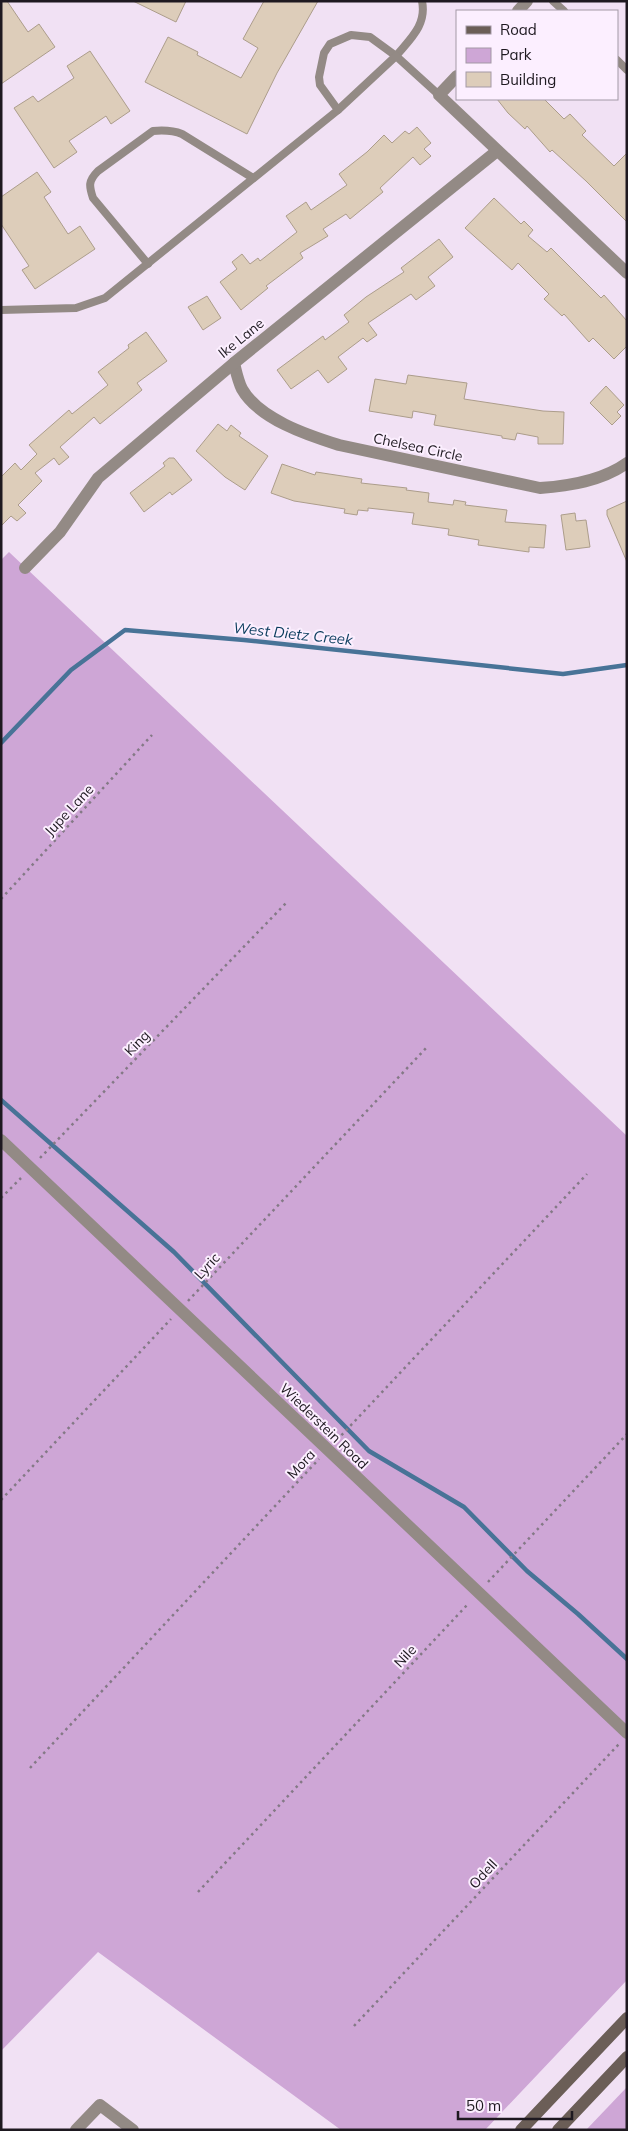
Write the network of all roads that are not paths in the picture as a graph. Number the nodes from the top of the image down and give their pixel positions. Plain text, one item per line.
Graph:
1 (422, 1) edge
2 (553, 1) edge
3 (563, 10) edge
4 (396, 56) junction
5 (618, 61) edge
6 (627, 70) edge
7 (456, 77) edge
8 (439, 95) junction
9 (338, 110) junction
10 (497, 151) junction
11 (253, 178) junction
12 (148, 264) junction
13 (627, 273) edge
14 (1, 310) edge
15 (234, 363) junction
16 (627, 463) edge
17 (25, 568) dead end
18 (1, 1140) edge
19 (623, 1738) edge
20 (627, 2018) edge
21 (627, 2057) edge
22 (76, 2130) edge
23 (133, 2130) edge
24 (521, 2130) edge
25 (558, 2130) edge

1 - 4 lane
2 - 3 lane
4 - 8 lane
4 - 9 lane
4 - 9 lane
5 - 6 lane
7 - 8 street
8 - 10 street
9 - 11 lane
10 - 13 street
10 - 15 street, Ike Lane
11 - 12 lane
11 - 12 lane
12 - 14 lane
15 - 16 street, Chelsea Circle
15 - 17 street, Ike Lane
18 - 19 street, Wiederstein Road
20 - 24 main road
21 - 25 main road
22 - 23 street

